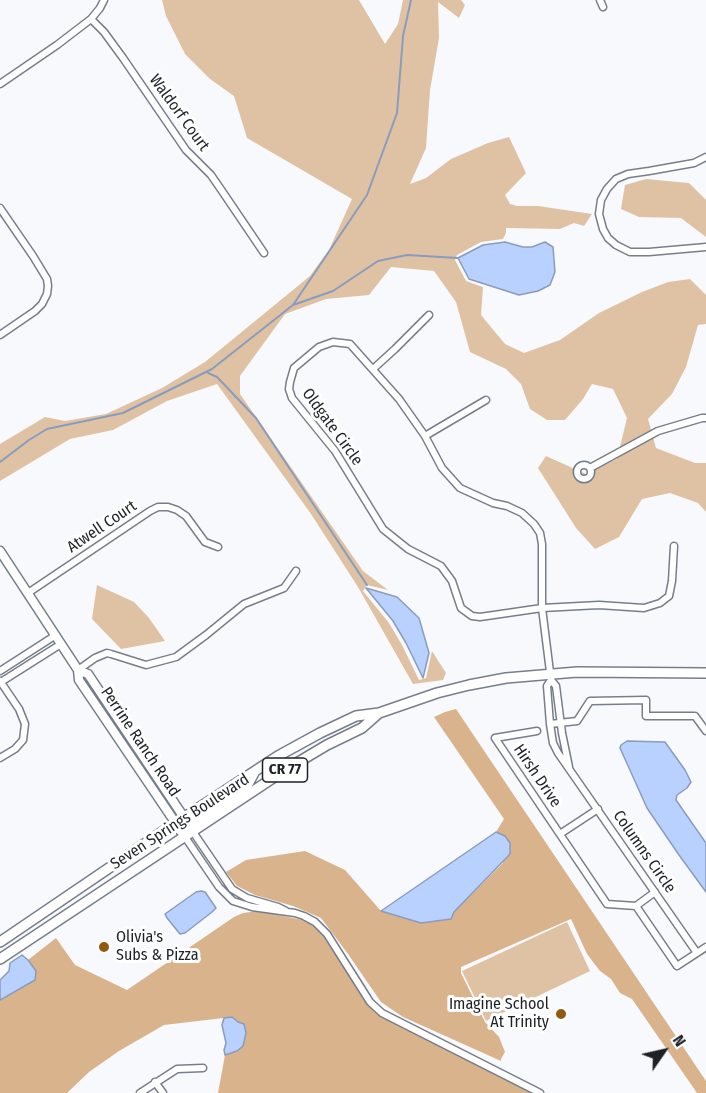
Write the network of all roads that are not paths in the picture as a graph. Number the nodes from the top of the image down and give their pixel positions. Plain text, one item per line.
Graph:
1 (104, 0) edge
2 (91, 19) junction
3 (0, 84) edge
4 (706, 157) edge
5 (0, 208) edge
6 (706, 247) edge
7 (264, 253) dead end
8 (429, 315) dead end
9 (0, 335) edge
10 (373, 369) junction
11 (486, 400) dead end
12 (706, 418) edge
13 (425, 436) junction
14 (590, 468) dead end
15 (674, 546) dead end
16 (218, 547) dead end
17 (0, 551) edge
18 (296, 570) dead end
19 (28, 593) junction
20 (542, 608) junction
21 (56, 635) junction
22 (61, 644) junction
23 (78, 670) junction
24 (0, 671) edge
25 (706, 673) edge
26 (551, 677) junction
27 (1, 682) edge
28 (379, 713) junction
29 (561, 723) junction
30 (550, 724) junction
31 (537, 731) dead end
32 (706, 731) edge
33 (0, 758) edge
34 (569, 767) junction
35 (598, 809) junction
36 (185, 828) junction
37 (560, 834) junction
38 (655, 892) junction
39 (636, 906) junction
40 (39, 916) junction
41 (0, 942) edge
42 (23, 943) junction
43 (706, 947) edge
44 (698, 953) junction
45 (0, 959) edge
46 (203, 1068) dead end
47 (155, 1082) junction
48 (140, 1093) edge
49 (163, 1093) edge
50 (540, 1093) edge

1 - 2 street
2 - 3 street
2 - 7 street, Waldorf Court
4 - 6 street
5 - 9 street
8 - 10 street
10 - 13 street, Oldgate Circle
10 - 20 street, Oldgate Circle
11 - 13 street
12 - 14 street
13 - 20 street, Oldgate Circle
15 - 20 street
16 - 19 street, Atwell Court
17 - 19 street, Perrine Ranch Road
18 - 23 street
19 - 21 street, Perrine Ranch Road
20 - 26 street, Oldgate Circle
21 - 22 street, Perrine Ranch Road
21 - 24 street
22 - 23 street, Perrine Ranch Road
22 - 27 street
23 - 36 street, Perrine Ranch Road
25 - 26 main road, Seven Springs Boulevard / CR 77
26 - 28 main road, Seven Springs Boulevard / CR 77
26 - 29 street, Columns Circle
26 - 30 street, Columns Circle
27 - 33 street
28 - 36 main road, Seven Springs Boulevard / CR 77
28 - 36 main road, Seven Springs Boulevard / CR 77
29 - 30 street
29 - 32 street
29 - 34 street, Columns Circle
30 - 34 street, Columns Circle
31 - 37 street, Hirsh Drive
34 - 35 street, Columns Circle
35 - 37 street
35 - 38 street, Columns Circle
36 - 40 main road, Seven Springs Boulevard / CR 77
36 - 42 main road, Seven Springs Boulevard / CR 77
36 - 50 street, Perrine Ranch Road
37 - 39 street, Hirsh Drive
38 - 39 street
38 - 44 street, Columns Circle
39 - 44 street
40 - 41 main road, Seven Springs Boulevard / CR 77
40 - 42 main road
42 - 45 main road, Seven Springs Boulevard / CR 77
43 - 44 street
46 - 47 street
47 - 48 street
47 - 49 street

